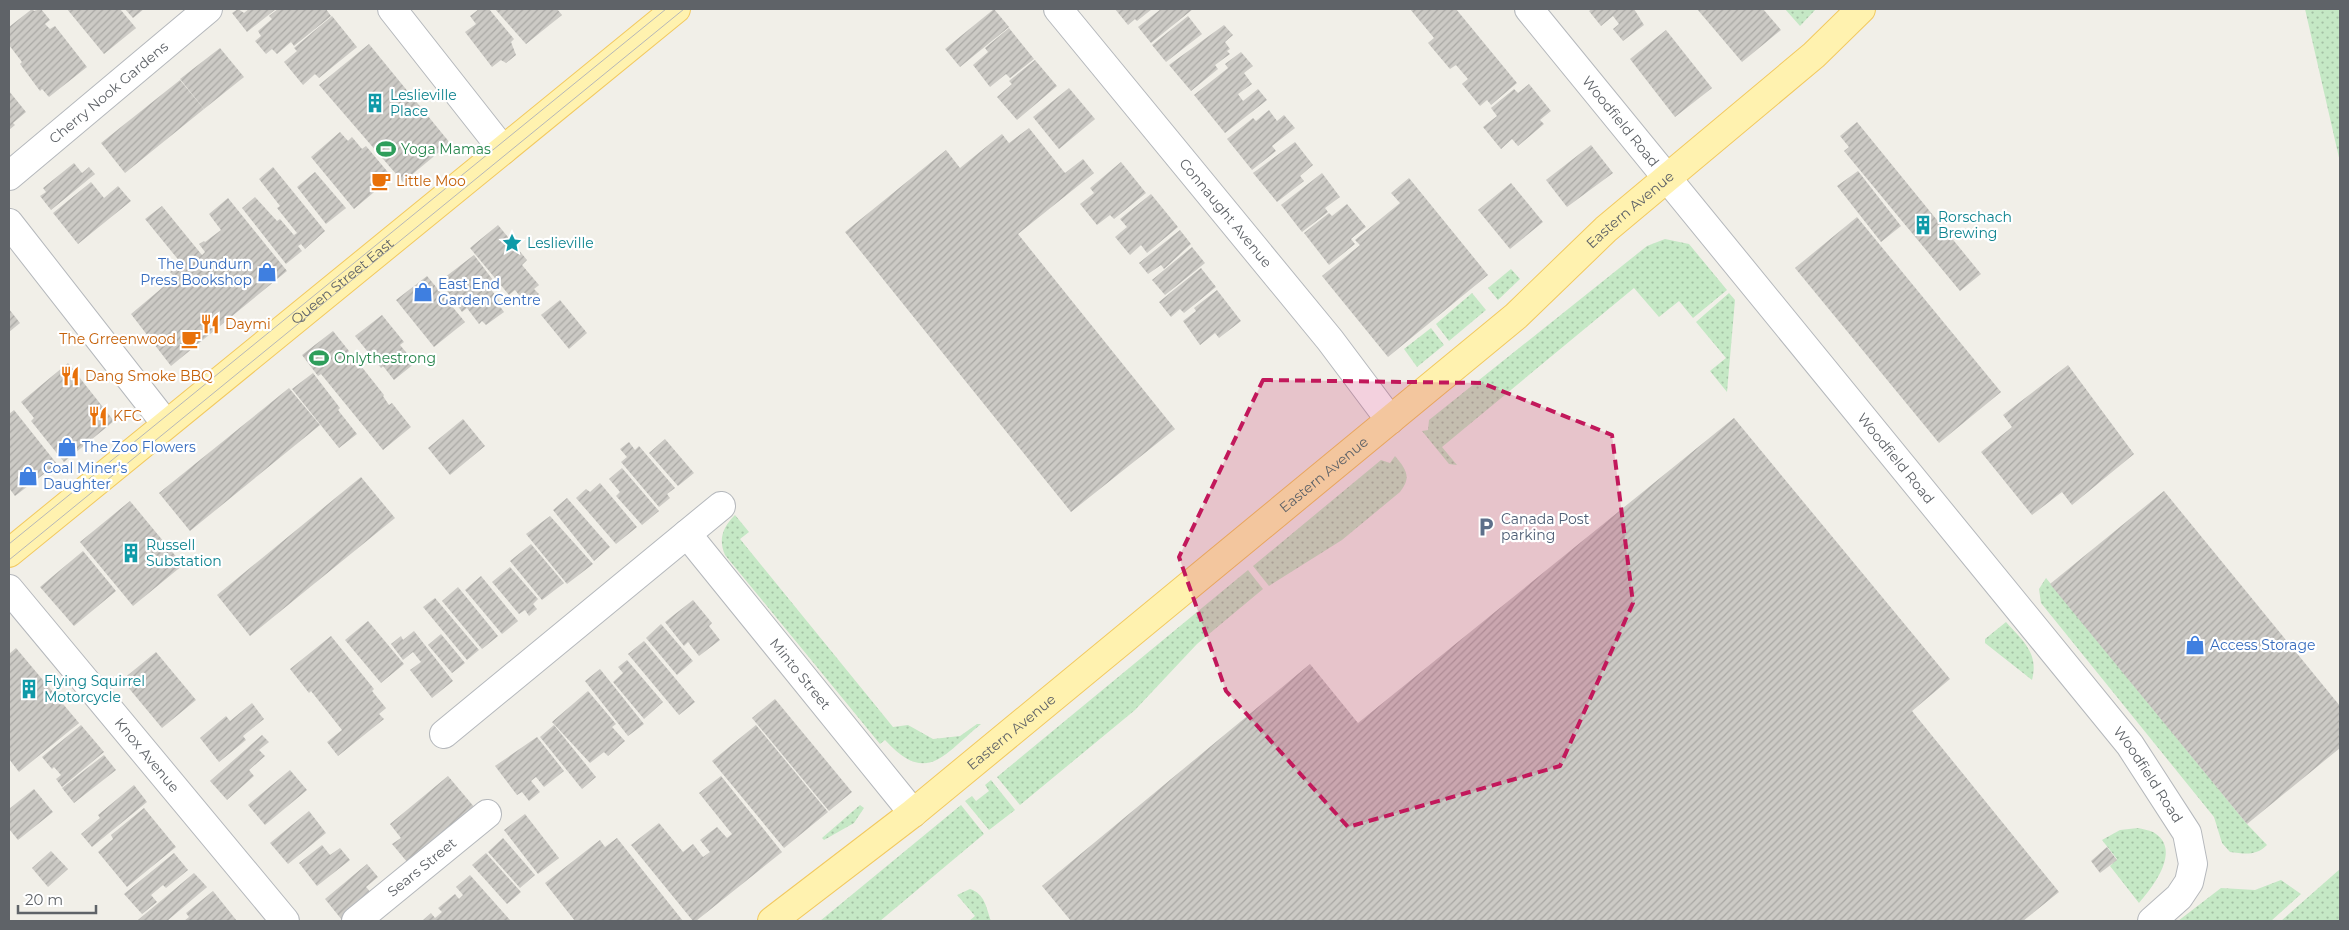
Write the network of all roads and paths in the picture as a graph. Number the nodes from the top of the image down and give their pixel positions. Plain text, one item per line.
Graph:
1 (208, 9) edge
2 (392, 9) edge
3 (676, 9) edge
4 (1058, 9) edge
5 (1528, 9) edge
6 (1861, 9) edge
7 (503, 150) junction
8 (9, 176) edge
9 (1667, 177) junction
10 (9, 223) edge
11 (1390, 420) junction
12 (166, 424) junction
13 (721, 506) dead end
14 (687, 534) junction
15 (9, 553) edge
16 (9, 589) edge
17 (444, 734) dead end
18 (913, 813) junction
19 (487, 814) dead end
20 (285, 921) edge
21 (356, 921) edge
22 (772, 921) edge
23 (2152, 921) edge

1 - 8 street, Cherry Nook Gardens
2 - 7 street
3 - 7 main road, Queen Street East
4 - 11 street, Connaught Avenue
5 - 9 street, Woodfield Road
6 - 9 main road, Eastern Avenue
7 - 12 main road, Queen Street East
9 - 11 main road, Eastern Avenue
9 - 23 street, Woodfield Road
10 - 12 street
11 - 18 main road, Eastern Avenue
12 - 15 main road, Queen Street East
13 - 14 street
14 - 17 street
14 - 18 street, Minto Street
16 - 20 street, Knox Avenue
18 - 22 main road, Eastern Avenue
19 - 21 street, Sears Street

